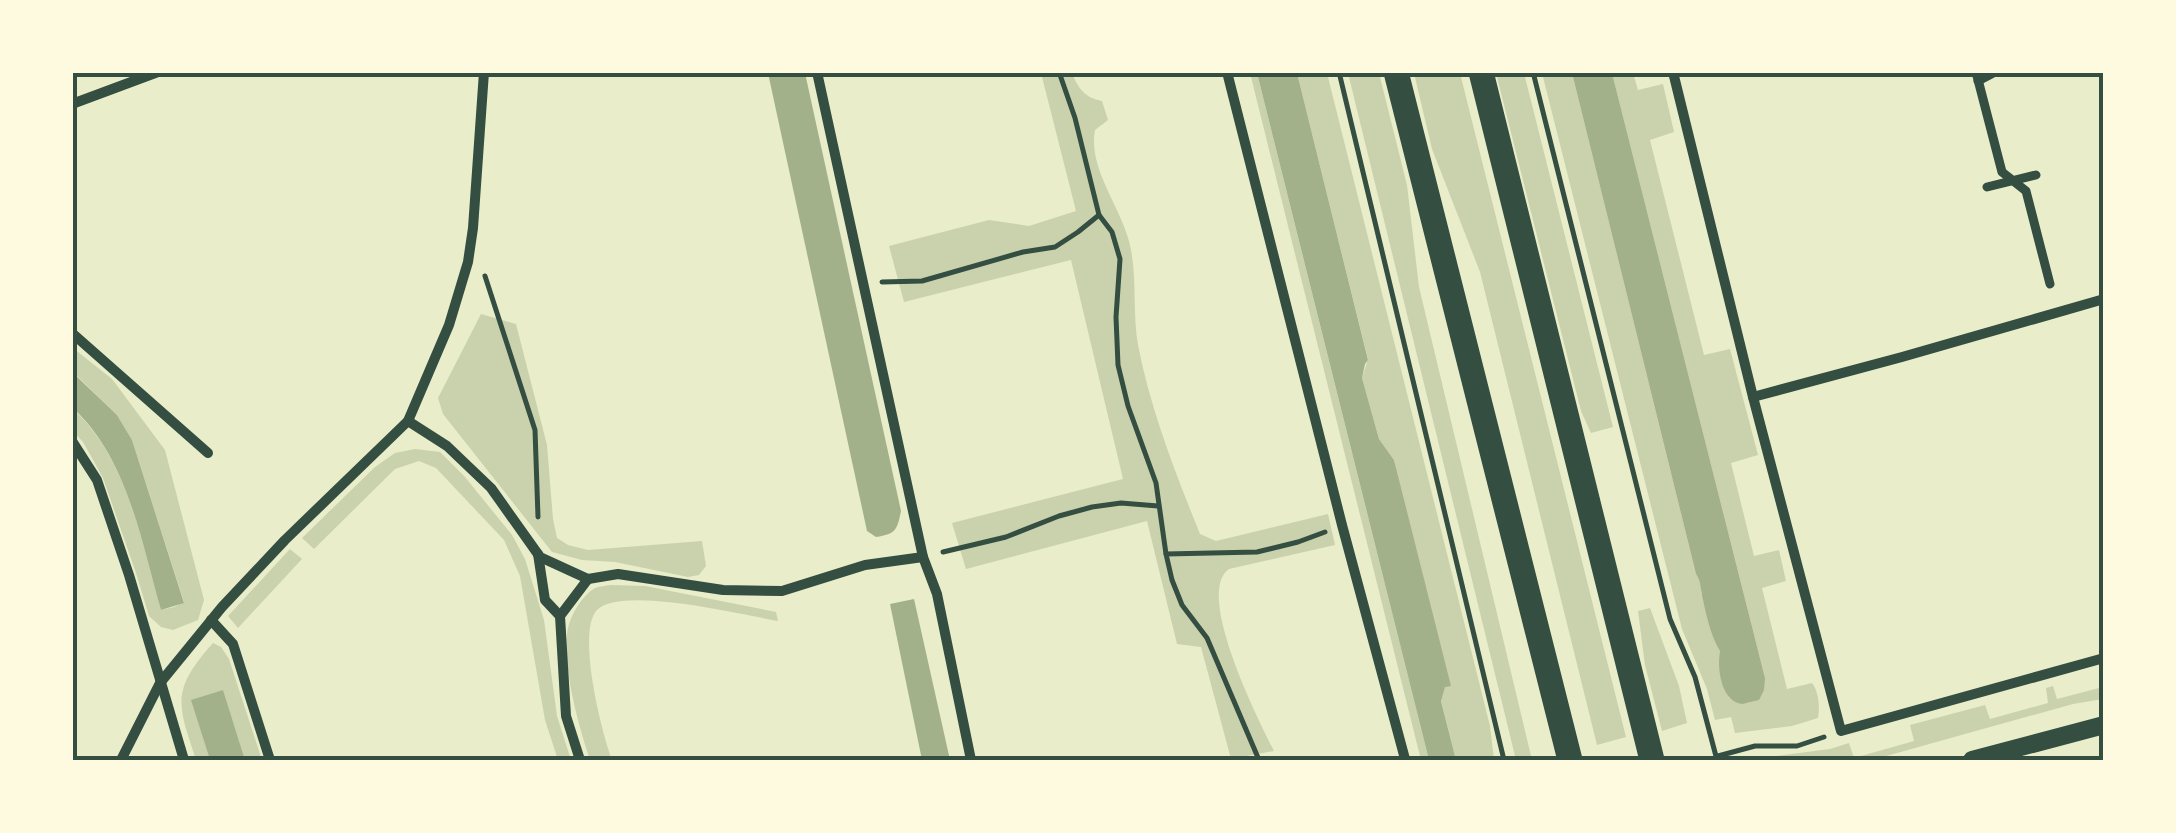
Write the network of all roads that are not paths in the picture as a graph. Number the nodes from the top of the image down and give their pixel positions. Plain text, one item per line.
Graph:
1 (158, 72) edge
2 (484, 72) edge
3 (817, 72) edge
4 (1228, 72) edge
5 (1396, 72) edge
6 (1481, 72) edge
7 (1673, 72) edge
8 (1995, 72) edge
9 (1977, 77) edge
10 (72, 104) edge
11 (2036, 175) dead end
12 (2013, 181) junction
13 (1988, 187) dead end
14 (2050, 284) dead end
15 (2104, 299) edge
16 (72, 332) edge
17 (1753, 397) junction
18 (408, 420) junction
19 (72, 441) edge
20 (208, 453) dead end
21 (538, 553) junction
22 (923, 557) junction
23 (588, 579) junction
24 (560, 616) junction
25 (212, 620) junction
26 (2104, 658) edge
27 (160, 684) junction
28 (2104, 724) edge
29 (121, 760) edge
30 (184, 760) edge
31 (270, 760) edge
32 (580, 760) edge
33 (971, 760) edge
34 (1403, 760) edge
35 (1570, 760) edge
36 (1652, 760) edge
37 (1972, 760) edge

1 - 10 street
2 - 18 street
3 - 22 street
4 - 34 street
5 - 35 main road
6 - 36 main road
7 - 17 street
8 - 9 street
9 - 12 street
11 - 12 street
12 - 13 street
12 - 14 street
15 - 17 street
16 - 20 street
17 - 26 street
18 - 21 street
18 - 25 street
19 - 27 street
21 - 23 street
21 - 24 street
22 - 23 street
22 - 33 street
23 - 24 street
24 - 32 street
25 - 27 street
25 - 31 street
27 - 29 street
27 - 30 street
28 - 37 street

